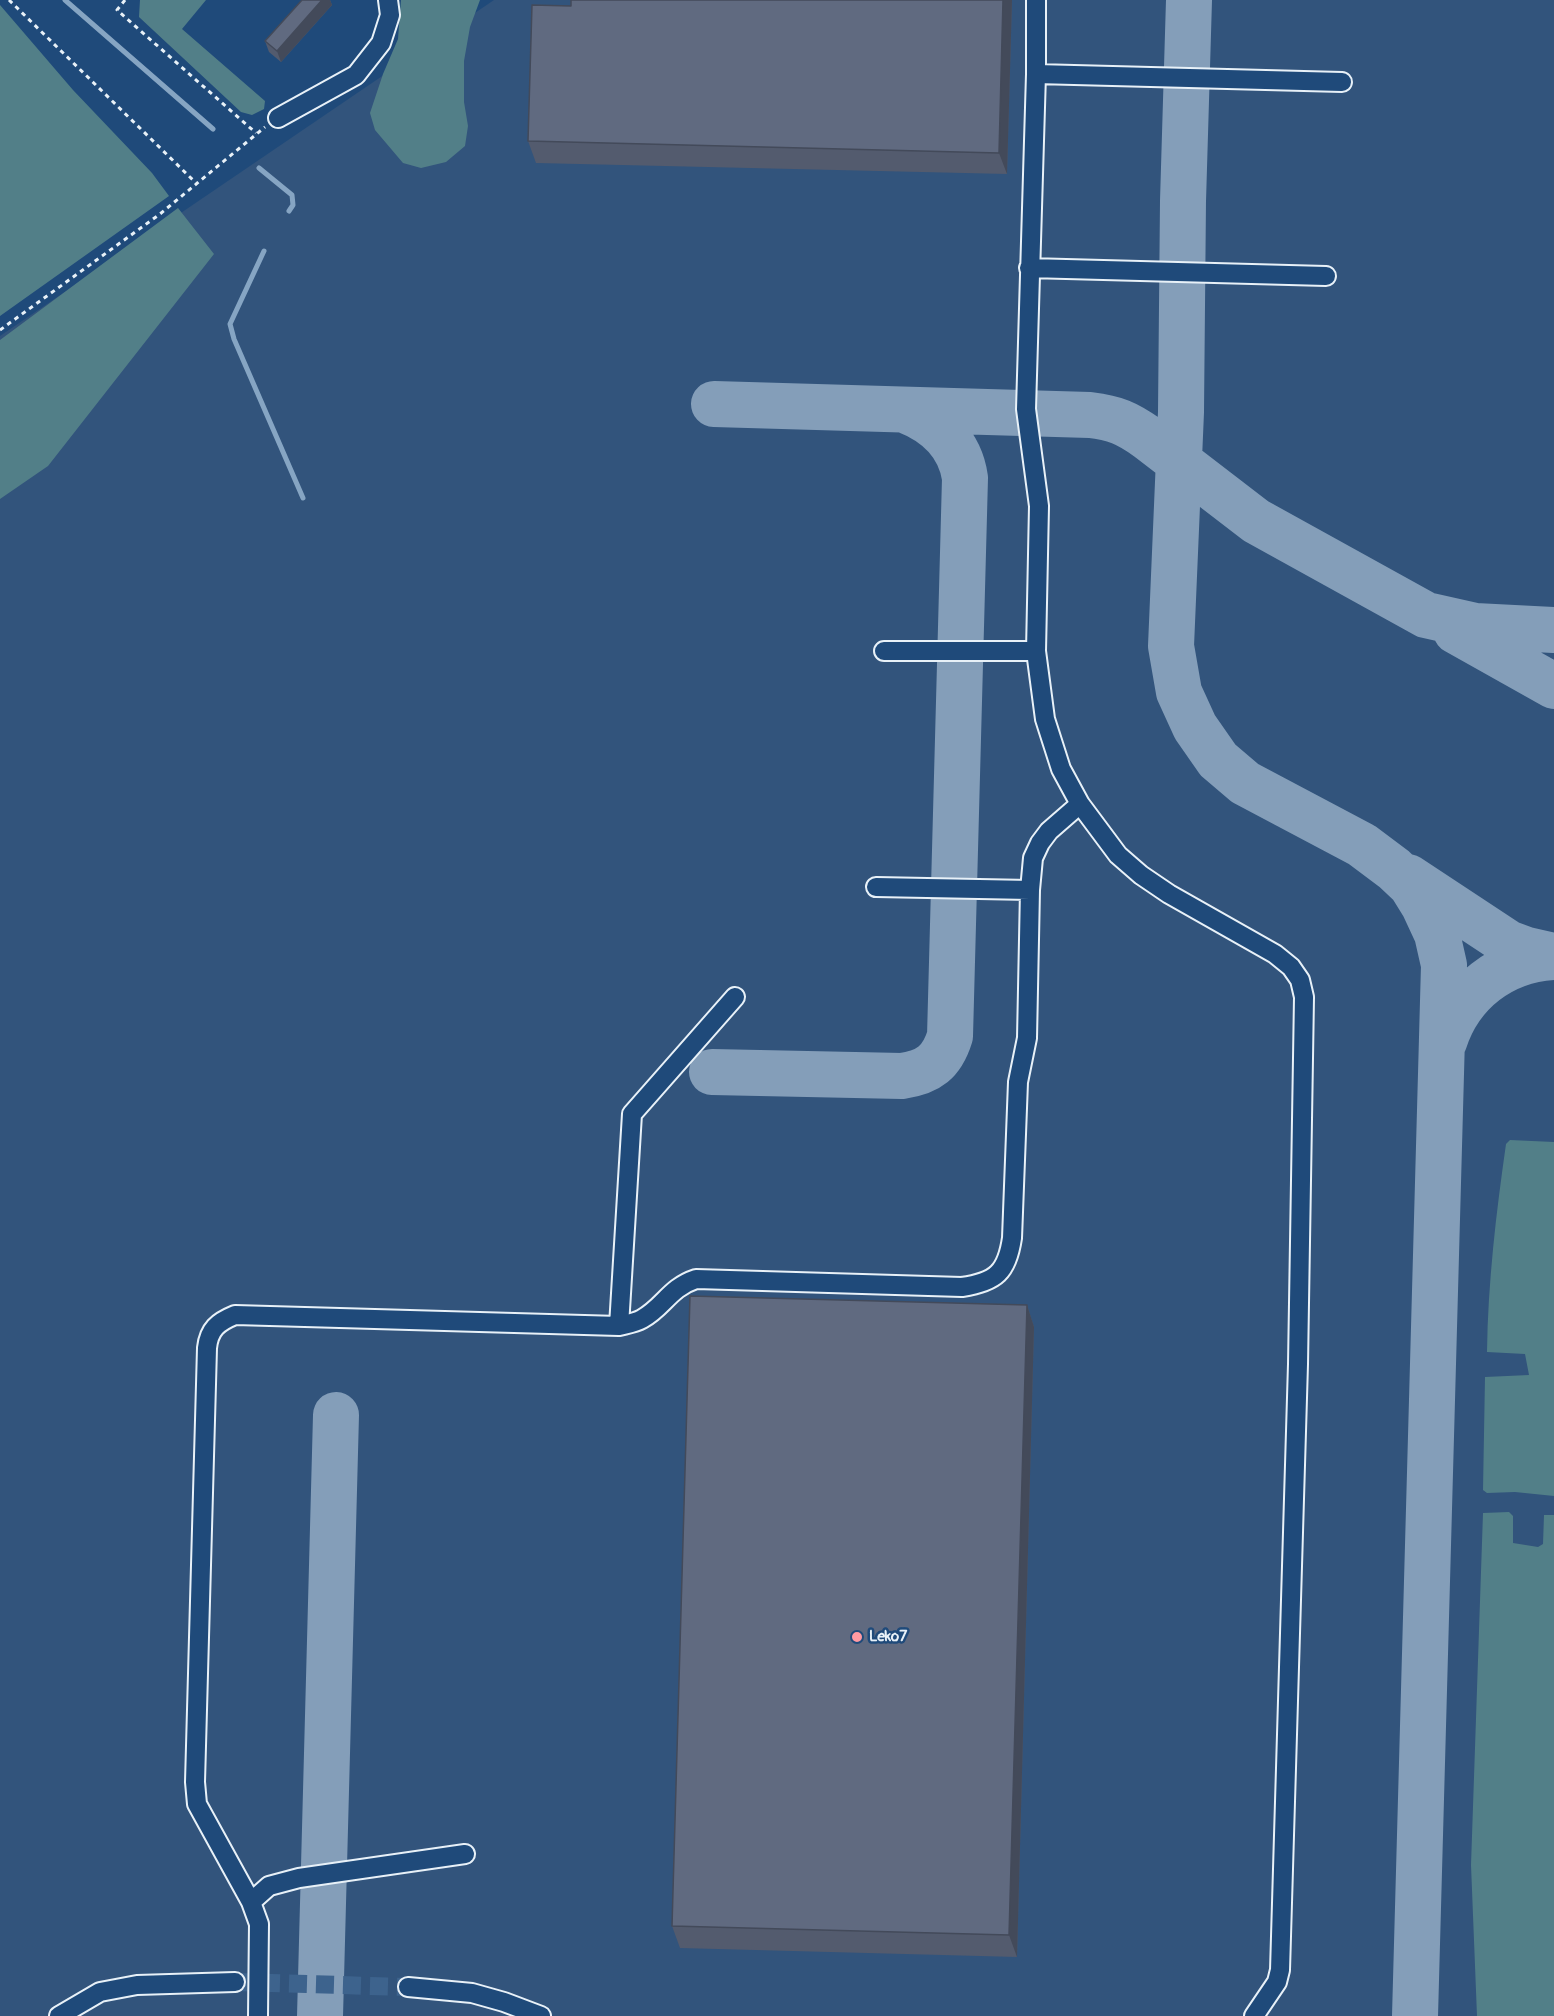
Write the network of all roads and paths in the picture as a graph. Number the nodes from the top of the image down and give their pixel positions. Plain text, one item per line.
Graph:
1 (9, 0) edge
2 (125, 0) edge
3 (388, 0) edge
4 (1036, 0) edge
5 (1036, 74) junction
6 (1342, 82) dead end
7 (278, 118) joint
8 (256, 133) junction
9 (196, 183) junction
10 (1029, 268) junction
11 (1326, 276) dead end
12 (0, 330) edge
13 (884, 651) dead end
14 (1036, 651) junction
15 (1080, 804) junction
16 (876, 887) dead end
17 (1030, 890) junction
18 (735, 997) dead end
19 (619, 1326) junction
20 (465, 1854) dead end
21 (251, 1902) junction
22 (235, 1982) tunnel mouth
23 (408, 1987) tunnel mouth
24 (59, 2016) edge
25 (258, 2016) edge
26 (541, 2016) edge
27 (1254, 2016) edge

1 - 9 path
2 - 8 path
3 - 7 lane
4 - 5 lane
5 - 6 lane
5 - 10 lane
7 - 8 path
8 - 9 path
9 - 12 path
10 - 11 lane
10 - 14 lane
13 - 14 lane
14 - 15 lane
15 - 17 lane
15 - 27 lane
16 - 17 lane
17 - 19 lane
18 - 19 lane
19 - 21 lane
20 - 21 lane
21 - 25 lane
22 - 24 lane
23 - 26 lane

